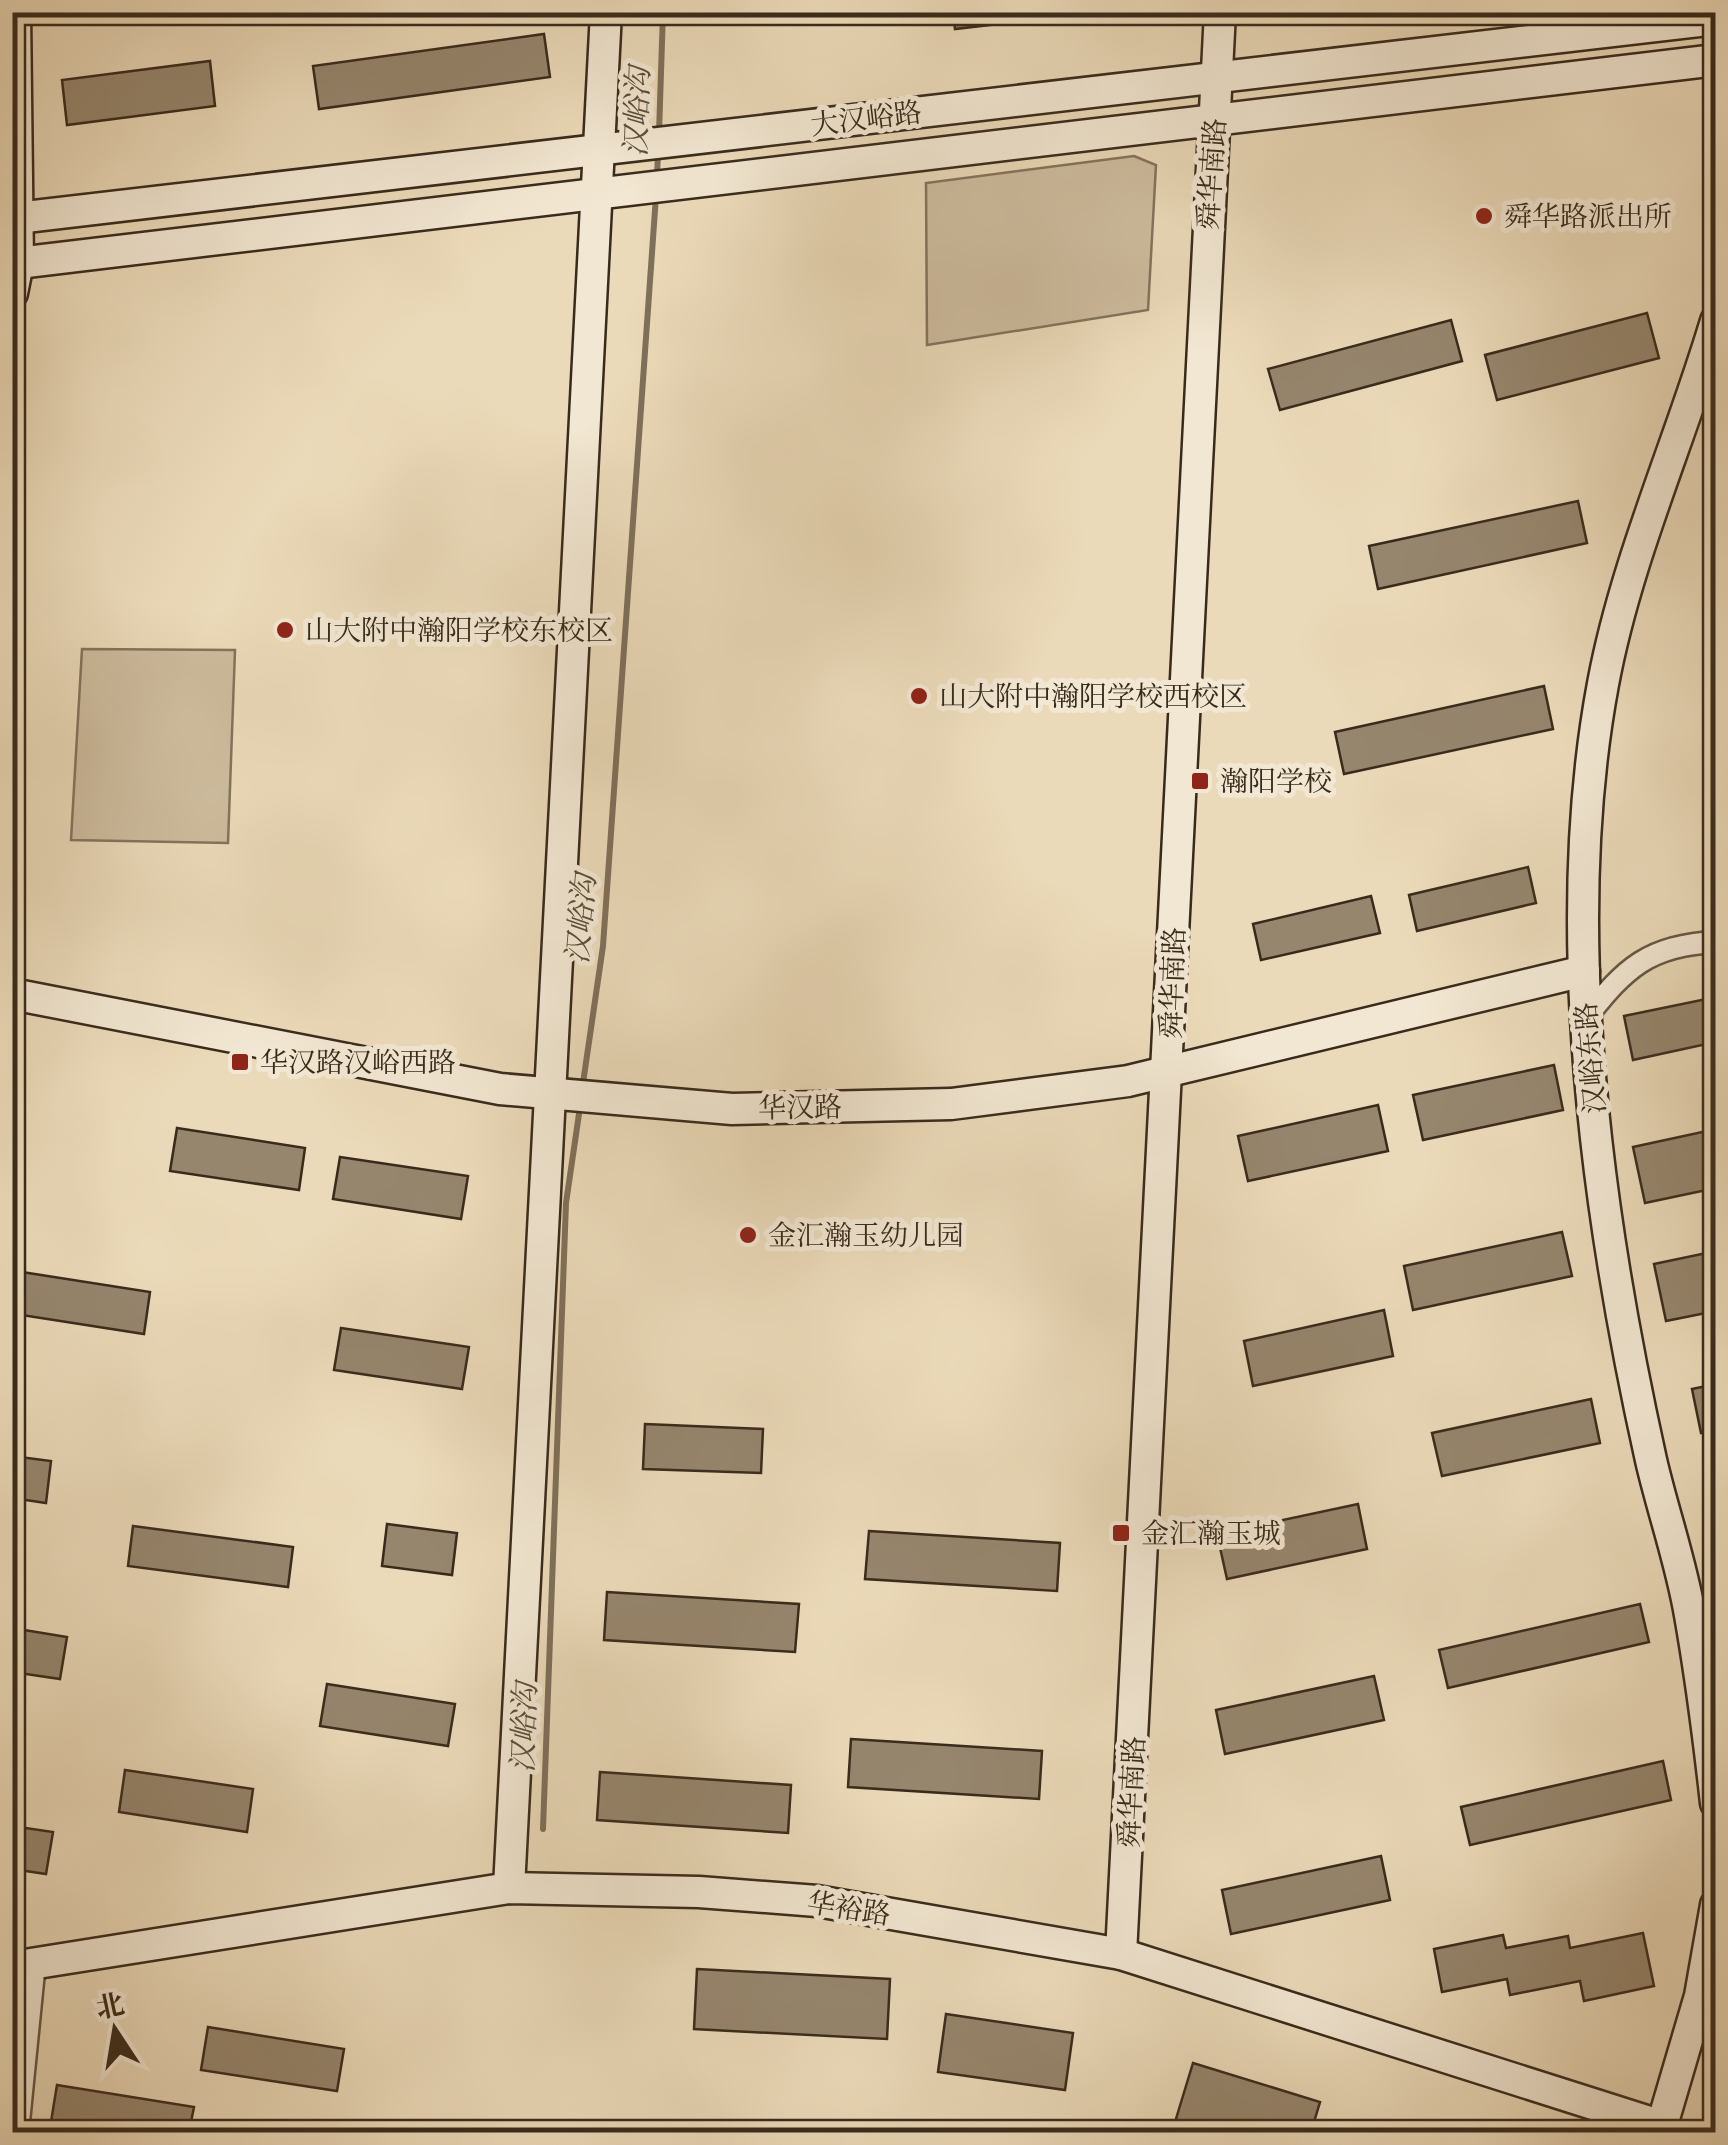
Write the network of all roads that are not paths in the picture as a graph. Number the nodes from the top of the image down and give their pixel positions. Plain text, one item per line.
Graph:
1 (15, 12) edge
2 (606, 12) edge
3 (1220, 12) edge
4 (1716, 18) edge
5 (1716, 60) edge
6 (1219, 77) junction
7 (1214, 120) junction
8 (596, 150) junction
9 (593, 197) junction
10 (17, 218) junction
11 (18, 263) junction
12 (12, 293) edge
13 (1716, 321) edge
14 (1716, 942) edge
15 (1584, 971) junction
16 (12, 994) edge
17 (1584, 1019) junction
18 (1168, 1074) junction
19 (570, 1098) junction
20 (1716, 1803) edge
21 (509, 1888) junction
22 (1716, 1905) edge
23 (1121, 1954) junction
24 (24, 1964) edge
25 (1661, 2129) edge
26 (18, 2132) edge

1 - 10 street
2 - 8 street
3 - 6 street, 舜华南路
4 - 6 street, 大汉峪路
5 - 7 street, 大汉峪路
6 - 7 street, 舜华南路
6 - 8 street, 大汉峪路
7 - 9 street, 大汉峪路
7 - 18 street, 舜华南路
8 - 9 street
8 - 10 street, 大汉峪路
9 - 11 street, 大汉峪路
9 - 19 street
10 - 11 street
11 - 12 street
13 - 15 street, 汉峪东路
14 - 17 street
15 - 17 street, 汉峪东路
15 - 18 street, 华汉路
16 - 19 street, 华汉路
17 - 20 street, 汉峪东路
18 - 19 street, 华汉路
18 - 23 street, 舜华南路
19 - 21 street
21 - 23 street, 华裕路
21 - 24 street, 华裕路
22 - 25 street
23 - 25 street, 华裕路
24 - 26 street

